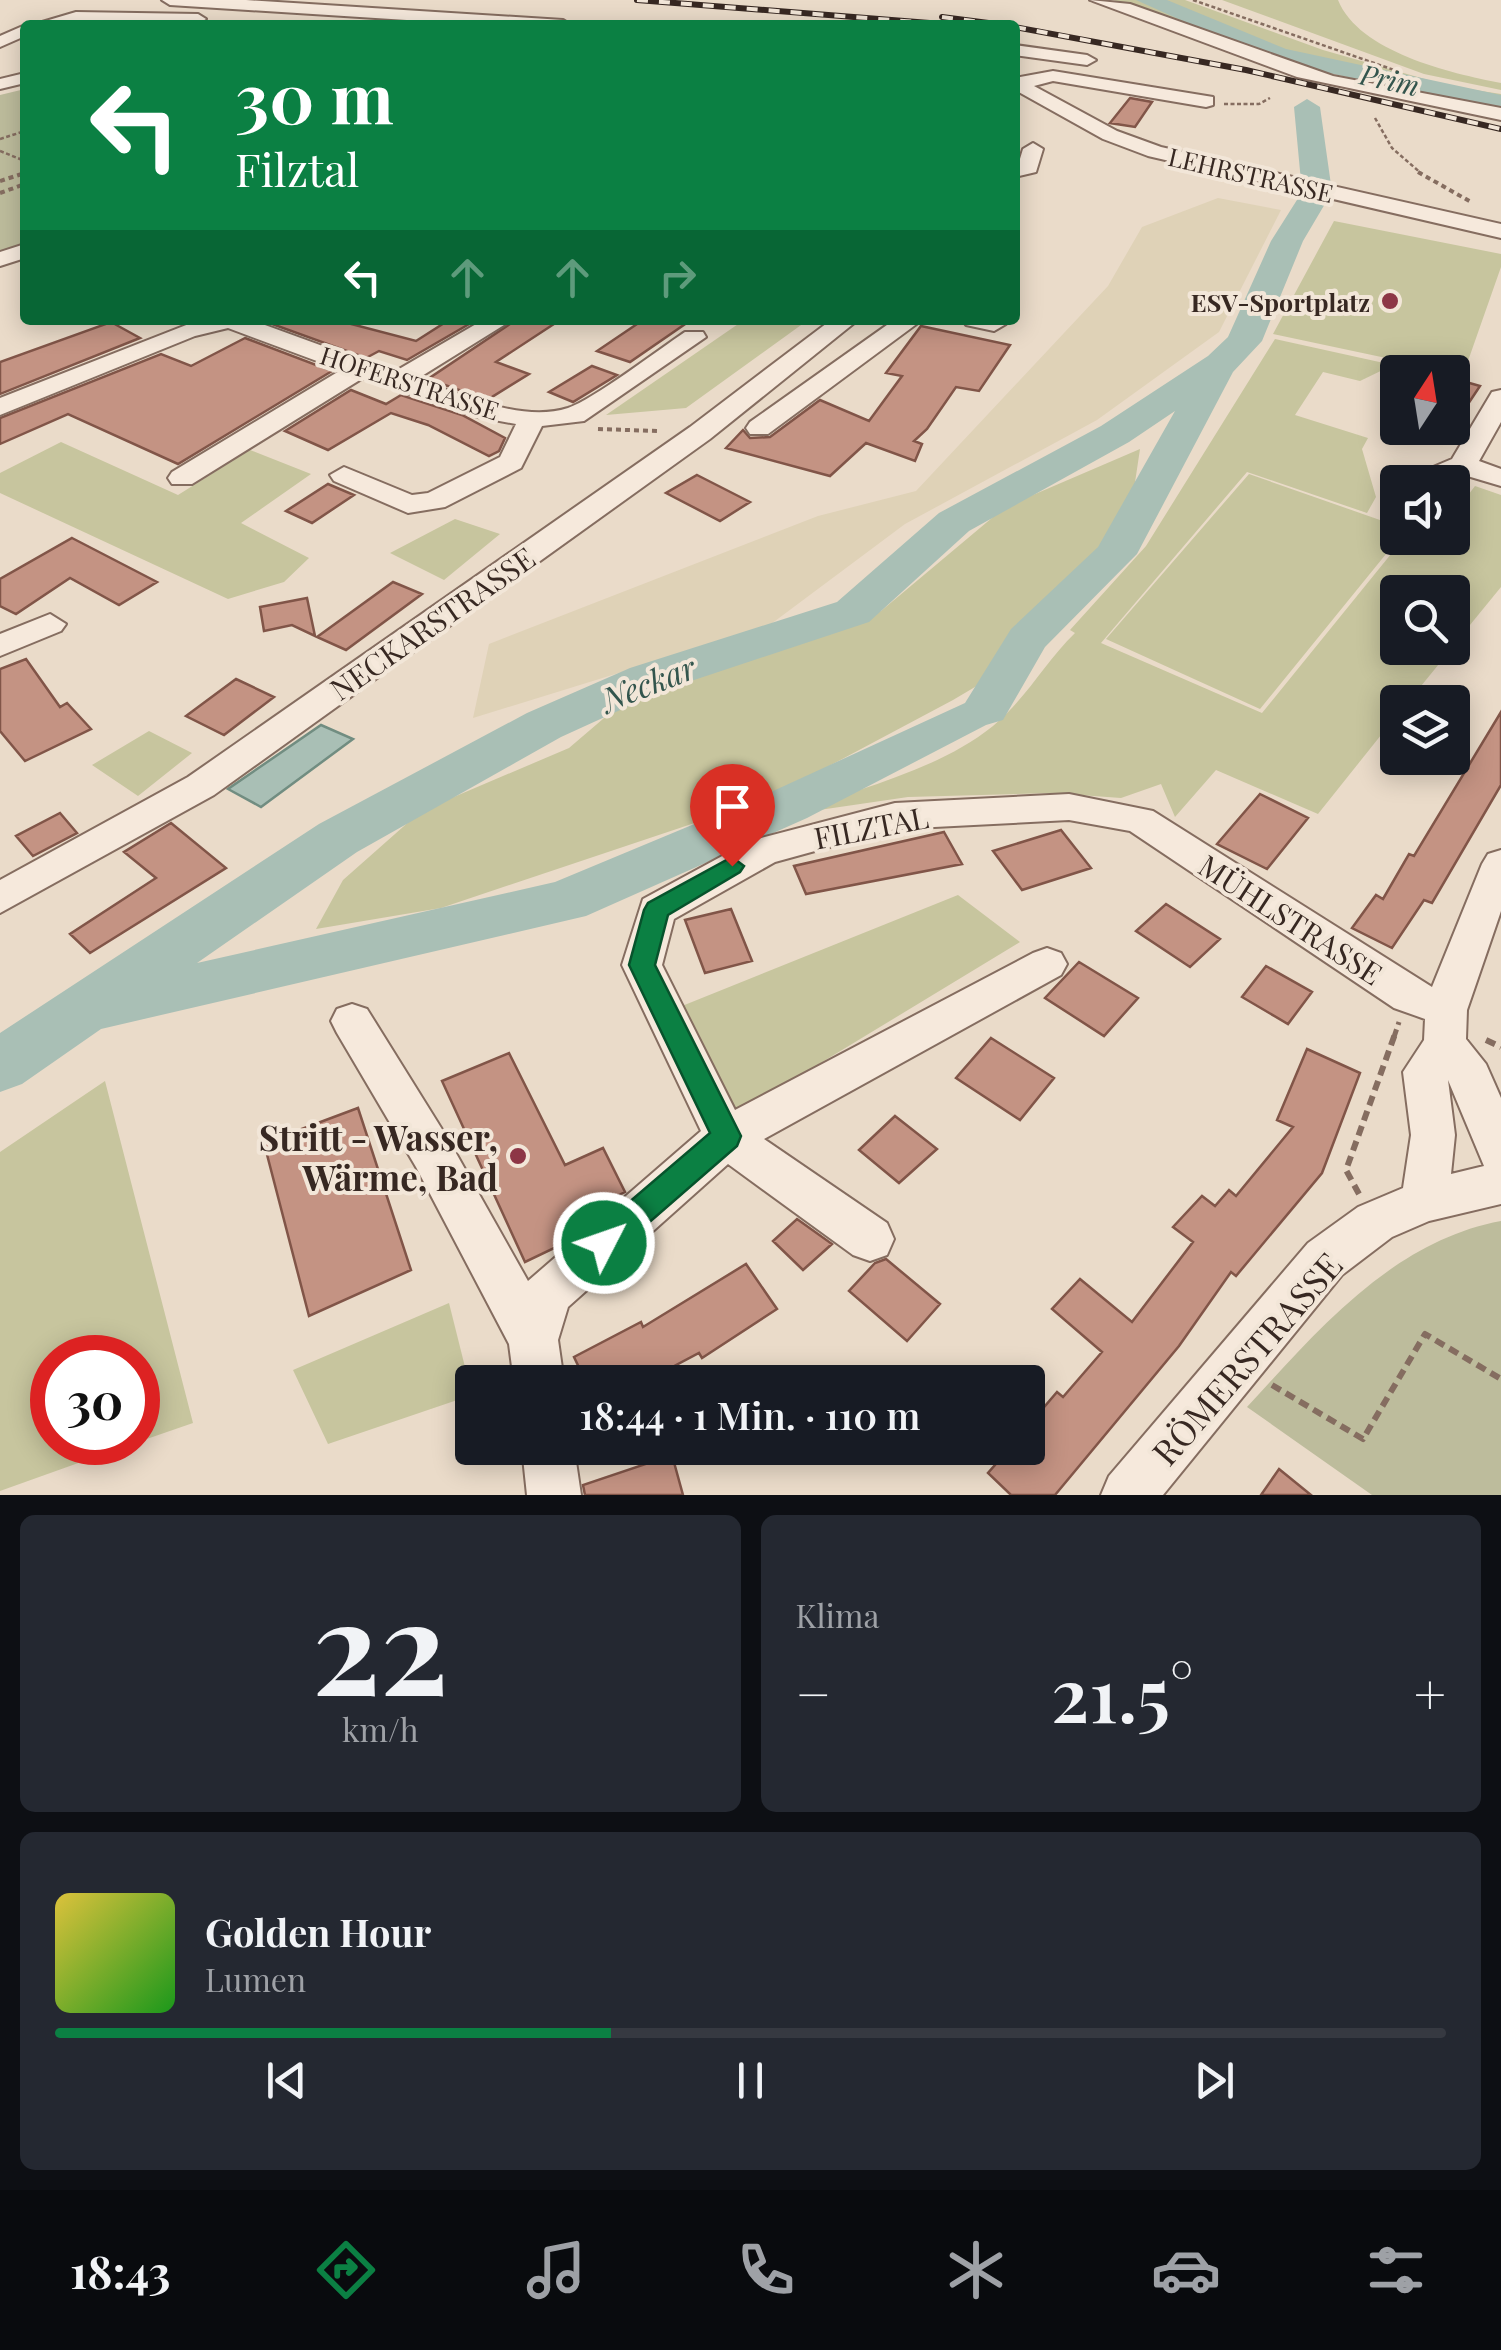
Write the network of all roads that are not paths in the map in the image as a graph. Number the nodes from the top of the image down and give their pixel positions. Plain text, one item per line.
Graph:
1 (170, 0) edge
2 (403, 0) edge
3 (1098, 0) edge
4 (472, 8) edge
5 (360, 9) edge
6 (62, 20) edge
7 (536, 20) edge
8 (1020, 51) edge
9 (1020, 62) edge
10 (1104, 70) junction
11 (1053, 76) junction
12 (1174, 87) dead end
13 (1020, 89) edge
14 (1020, 91) edge
15 (1206, 100) road end
16 (1501, 114) edge
17 (1033, 149) dead end
18 (1173, 157) junction
19 (1026, 172) dead end
20 (1237, 194) dead end
21 (1501, 231) edge
22 (208, 325) edge
23 (244, 325) edge
24 (491, 325) edge
25 (840, 325) edge
26 (904, 325) edge
27 (694, 337) dead end
28 (363, 367) junction
29 (396, 381) junction
30 (1501, 398) edge
31 (0, 407) edge
32 (532, 419) junction
33 (759, 428) dead end
34 (1463, 465) edge
35 (1470, 467) edge
36 (344, 475) dead end
37 (182, 478) dead end
38 (1501, 478) edge
39 (50, 624) dead end
40 (0, 646) edge
41 (1140, 820) joint
42 (1501, 864) edge
43 (0, 898) edge
44 (1046, 964) dead end
45 (1433, 1017) junction
46 (352, 1022) dead end
47 (1489, 1097) edge
48 (726, 1136) junction
49 (1501, 1155) edge
50 (1501, 1183) edge
51 (1424, 1201) junction
52 (870, 1239) dead end
53 (536, 1361) edge
54 (550, 1465) edge
55 (554, 1495) edge
56 (1128, 1495) edge

1 - 5 street
2 - 4 street
3 - 16 street
4 - 5 street
4 - 7 street
5 - 6 street
8 - 10 street
9 - 10 street
10 - 11 street
10 - 12 street
11 - 13 street
11 - 15 street
14 - 18 street, LEHRSTRASSE
17 - 19 street
18 - 20 street
18 - 21 street, LEHRSTRASSE
22 - 31 street
23 - 28 street, HOFERSTRASSE
24 - 29 street
25 - 43 street, NECKARSTRASSE
26 - 33 street
27 - 32 street, HOFERSTRASSE
28 - 29 street, HOFERSTRASSE
28 - 37 street
29 - 32 street, HOFERSTRASSE
30 - 34 street
32 - 36 street
35 - 38 street
39 - 40 street
41 - 45 street, MÜHLSTRASSE
41 - 48 street, FILZTAL
42 - 45 street
44 - 48 street
45 - 47 street
45 - 51 street
46 - 53 street
47 - 49 street
48 - 52 street
48 - 53 street
50 - 51 street, RÖMERSTRASSE
51 - 56 street, RÖMERSTRASSE
54 - 55 street

